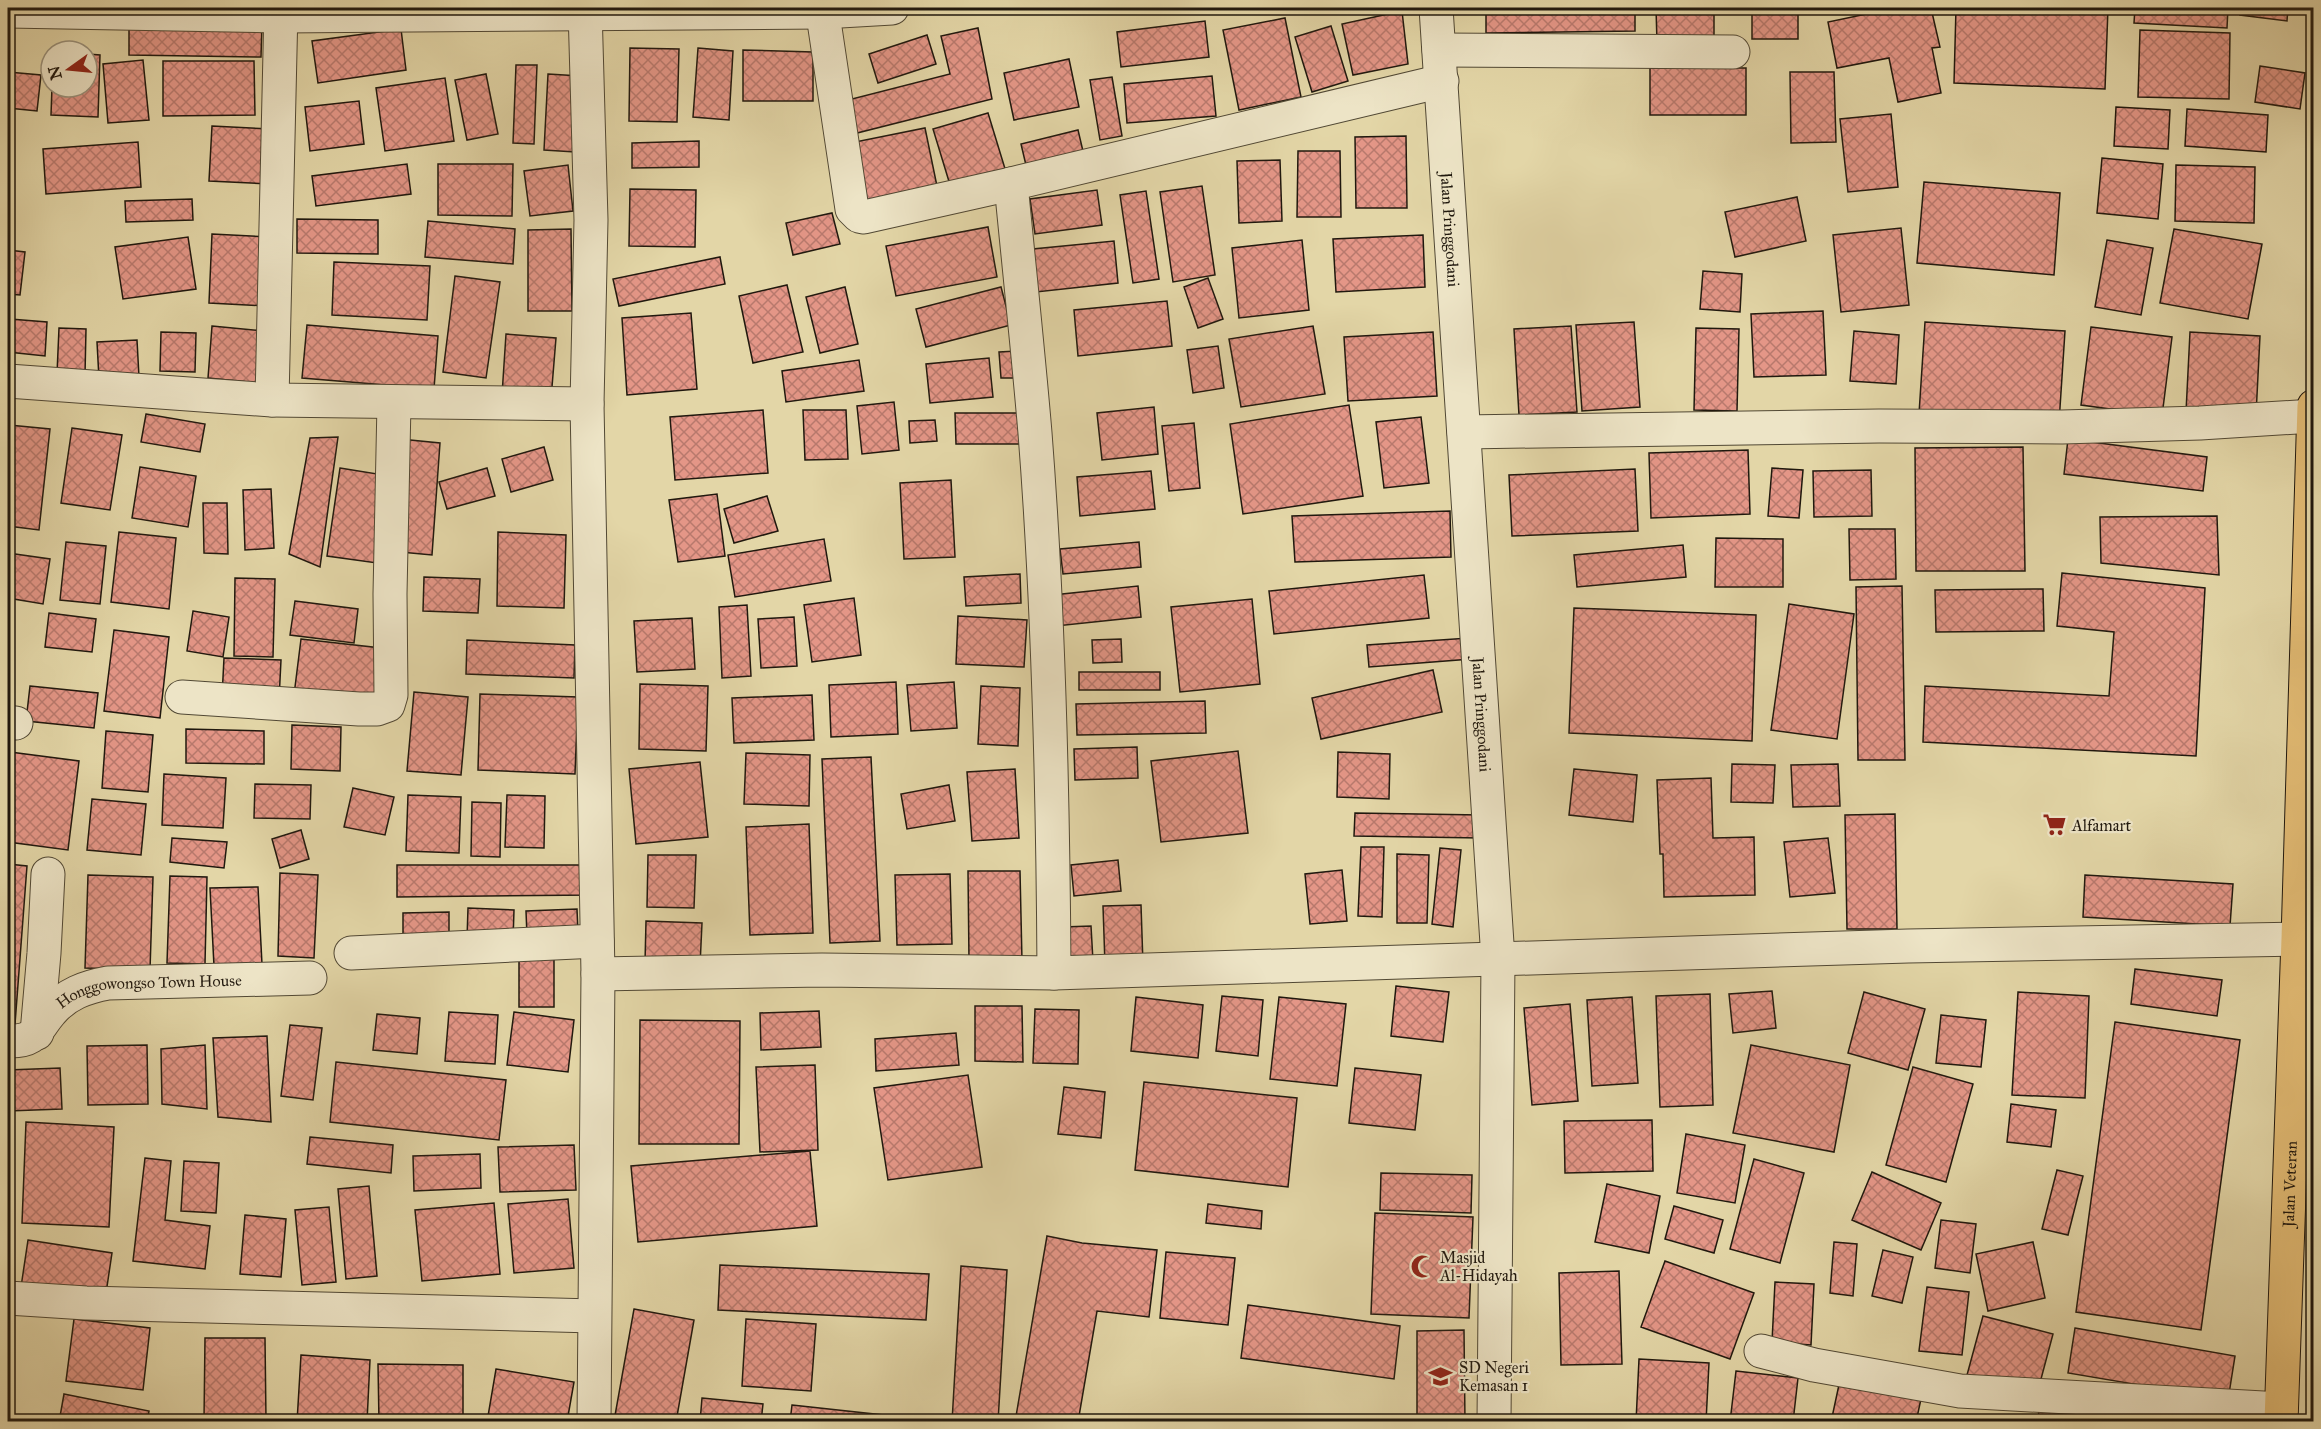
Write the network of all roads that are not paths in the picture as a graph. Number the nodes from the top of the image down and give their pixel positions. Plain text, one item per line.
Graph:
1 (892, 8) edge
2 (1436, 8) edge
3 (823, 10) edge
4 (8, 11) edge
5 (585, 11) edge
6 (281, 12) edge
7 (1733, 52) dead end
8 (1441, 65) junction
9 (1011, 184) junction
10 (8, 381) edge
11 (272, 400) junction
12 (394, 403) junction
13 (587, 404) junction
14 (2313, 406) edge
15 (2313, 416) edge
16 (1464, 432) junction
17 (2311, 596) edge
18 (182, 697) dead end
19 (2307, 853) edge
20 (48, 874) dead end
21 (2298, 939) junction
22 (597, 942) junction
23 (351, 953) dead end
24 (1498, 959) junction
25 (1054, 973) junction
26 (598, 974) junction
27 (310, 978) dead end
28 (22, 1037) edge
29 (8, 1298) edge
30 (594, 1316) junction
31 (1761, 1351) dead end
32 (2281, 1415) edge
33 (594, 1422) edge
34 (1494, 1422) edge

1 - 3 street
2 - 8 street, Jalan Pringgodani
3 - 5 street
3 - 9 street
4 - 6 street
5 - 6 street
5 - 13 street
6 - 11 street
7 - 8 street
8 - 9 street
8 - 16 street, Jalan Pringgodani
9 - 25 street
10 - 11 street
11 - 12 street
12 - 13 street
12 - 18 street
13 - 22 street
14 - 15 main road, Jalan Veteran
15 - 16 street
15 - 17 main road, Jalan Veteran
16 - 24 street, Jalan Pringgodani
17 - 19 main road, Jalan Veteran
19 - 21 main road, Jalan Veteran
20 - 28 street
21 - 24 street
21 - 32 main road, Jalan Veteran
22 - 23 street
22 - 26 street
24 - 25 street
24 - 34 street, Jalan Pringgodani
25 - 26 street
26 - 30 street
27 - 28 street, Honggowongso Town House
29 - 30 street
30 - 33 street
31 - 32 street

